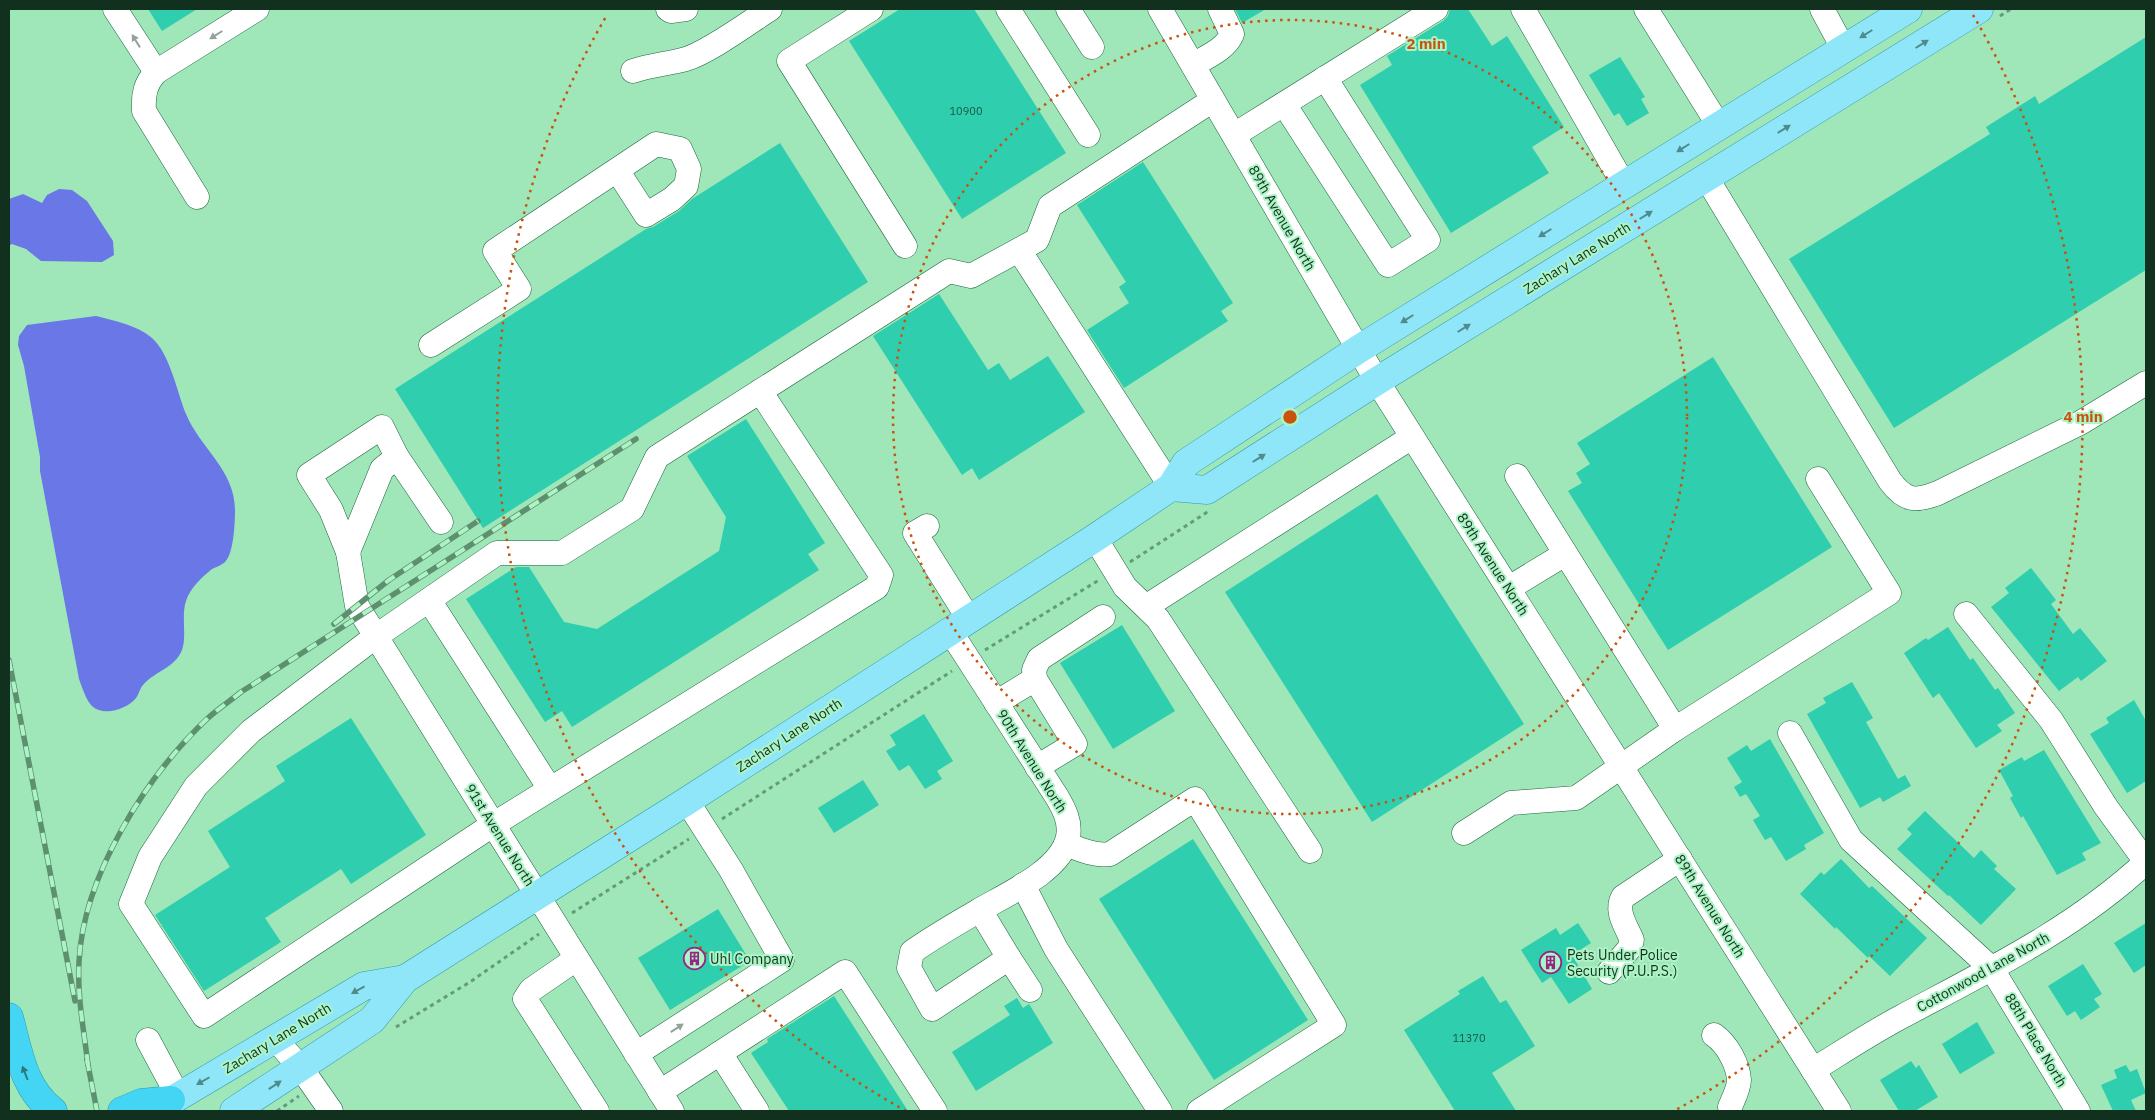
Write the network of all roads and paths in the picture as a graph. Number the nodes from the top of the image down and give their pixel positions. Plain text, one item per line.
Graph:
1 (116, 9) edge
2 (257, 9) edge
3 (668, 9) edge
4 (686, 9) edge
5 (770, 9) edge
6 (871, 9) edge
7 (1008, 9) edge
8 (1068, 9) edge
9 (1160, 9) edge
10 (1220, 9) edge
11 (1436, 9) edge
12 (1523, 9) edge
13 (1646, 9) edge
14 (1822, 9) edge
15 (1908, 9) edge
16 (1979, 9) edge
17 (1092, 47) dead end
18 (1844, 48) junction
19 (1193, 65) junction
20 (633, 71) dead end
21 (156, 72) junction
22 (1326, 78) junction
23 (1213, 100) junction
24 (1284, 104) junction
25 (1719, 126) junction
26 (1088, 135) dead end
27 (1234, 135) junction
28 (617, 170) dead end
29 (1706, 177) junction
30 (1624, 185) junction
31 (197, 197) dead end
32 (905, 246) dead end
33 (1018, 250) junction
34 (430, 345) dead end
35 (1359, 349) junction
36 (1377, 381) junction
37 (2146, 383) edge
38 (760, 391) junction
39 (1412, 437) junction
40 (397, 457) junction
41 (1517, 476) dead end
42 (1818, 479) dead end
43 (1170, 487) junction
44 (1213, 509) dead end
45 (441, 522) dead end
46 (926, 526) dead end
47 (1095, 538) junction
48 (348, 552) junction
49 (1565, 554) junction
50 (1115, 571) junction
51 (1509, 588) junction
52 (429, 600) junction
53 (1147, 606) junction
54 (1966, 614) dead end
55 (1104, 617) dead end
56 (959, 625) junction
57 (375, 636) junction
58 (988, 648) dead end
59 (949, 673) dead end
60 (1035, 679) junction
61 (996, 703) junction
62 (1675, 729) junction
63 (1790, 733) dead end
64 (1621, 765) junction
65 (1037, 767) junction
66 (550, 789) junction
67 (687, 801) junction
68 (494, 824) junction
69 (705, 829) junction
70 (1464, 833) dead end
71 (1066, 844) junction
72 (1310, 851) dead end
73 (1680, 859) junction
74 (2146, 862) edge
75 (1024, 885) junction
76 (537, 896) junction
77 (980, 910) junction
78 (575, 912) dead end
79 (533, 938) dead end
80 (1009, 958) junction
81 (576, 959) junction
82 (1992, 968) junction
83 (1609, 972) dead end
84 (405, 979) junction
85 (1030, 990) dead end
86 (9, 1017) edge
87 (394, 1028) dead end
88 (1714, 1035) dead end
89 (276, 1039) junction
90 (148, 1040) dead end
91 (720, 1053) junction
92 (636, 1054) junction
93 (1813, 1070) junction
94 (307, 1077) junction
95 (666, 1102) edge
96 (170, 1105) edge
97 (1730, 1110) edge
98 (53, 1111) edge
99 (122, 1111) edge
100 (234, 1111) edge
101 (277, 1111) edge
102 (331, 1111) edge
103 (597, 1111) edge
104 (757, 1111) edge
105 (935, 1111) edge
106 (1160, 1111) edge
107 (1200, 1111) edge
108 (1839, 1111) edge
109 (2078, 1111) edge

21 -> 1 street
2 -> 21 street
3 - 4 street
5 - 20 street
6 - 32 street
7 - 26 street
8 - 17 street
9 - 19 street, 89th Avenue North
10 - 19 street
11 - 22 street
12 - 30 street
13 - 25 street
14 - 18 street
15 -> 18 main road, Zachary Lane North
29 -> 16 main road, Zachary Lane North
18 - 25 main road, Zachary Lane North
19 - 23 street, 89th Avenue North
21 - 31 street
22 - 24 street
22 - 24 street
23 - 27 street, 89th Avenue North
23 - 33 street
24 - 27 street
25 -> 30 main road, Zachary Lane North
27 - 35 street, 89th Avenue North
28 - 34 street
36 -> 29 main road, Zachary Lane North
29 - 37 street
30 -> 35 main road, Zachary Lane North
33 - 38 street
33 - 43 street
35 - 36 street, 89th Avenue North
35 - 43 main road, Zachary Lane North
36 - 39 street, 89th Avenue North
43 -> 36 main road, Zachary Lane North
38 - 52 street
38 - 66 street
39 - 51 street, 89th Avenue North
39 - 53 street
40 - 45 street
40 - 48 street
40 - 48 street, 91st Avenue North
41 - 49 street
42 - 62 street
43 - 47 main road, Zachary Lane North
44 - 50 path
46 - 56 street, 90th Avenue North
47 - 50 street
47 - 56 main road, Zachary Lane North
48 - 57 street, 91st Avenue North
49 - 51 street
49 - 62 street
50 - 53 street
50 - 58 path
51 - 64 street, 89th Avenue North
52 - 57 street
52 - 66 street
53 - 72 street
54 - 74 street
55 - 60 street
56 - 61 street, 90th Avenue North
56 - 67 main road, Zachary Lane North
57 - 68 street, 91st Avenue North
57 - 68 street
59 - 69 path
60 - 61 street
60 - 65 street
61 - 65 street, 90th Avenue North
62 - 64 street
63 - 82 street, 88th Place North
64 - 70 street
64 - 73 street, 89th Avenue North
65 - 71 street, 90th Avenue North
66 - 68 street
67 - 69 street
67 - 76 main road, Zachary Lane North
68 - 76 street, 91st Avenue North
69 - 78 path
92 -> 69 street
71 - 75 street
71 - 107 street
73 - 83 street
73 - 93 street, 89th Avenue North
74 - 82 street, Cottonwood Lane North
75 - 77 street
75 - 106 street
76 - 81 street, 91st Avenue North
76 - 84 main road, Zachary Lane North
77 - 80 street
77 - 80 street
79 - 87 path
80 - 85 street
81 - 92 street, 91st Avenue North
81 - 103 street
82 - 93 street, Cottonwood Lane North
82 - 109 street, 88th Place North
84 -> 89 main road, Zachary Lane North
84 - 94 main road, Zachary Lane North
98 -> 86 highway
88 - 97 street
89 - 94 street
89 -> 96 main road, Zachary Lane North
90 - 96 street
91 - 95 street
91 - 104 street
91 - 105 street
92 - 95 street, 91st Avenue North
93 - 108 street, 89th Avenue North
100 -> 94 main road, Zachary Lane North
94 - 101 path
94 - 102 street
96 - 99 highway

